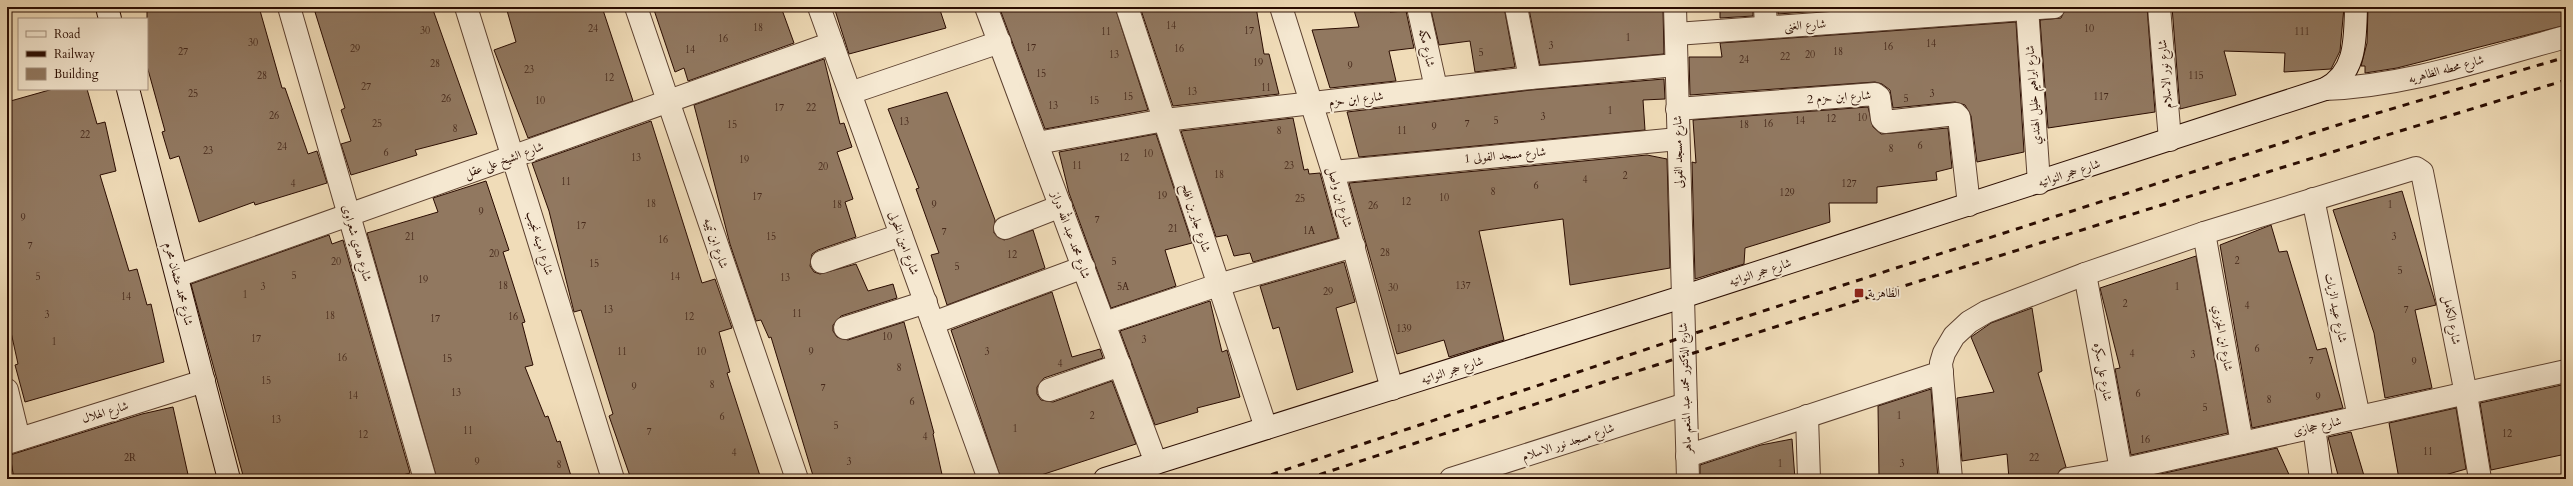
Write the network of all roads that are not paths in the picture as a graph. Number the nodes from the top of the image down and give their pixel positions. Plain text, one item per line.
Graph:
1 (107, 7) edge
2 (289, 7) edge
3 (466, 7) edge
4 (636, 7) edge
5 (819, 7) edge
6 (986, 7) edge
7 (1127, 7) edge
8 (1281, 7) edge
9 (1418, 7) edge
10 (1516, 7) edge
11 (1675, 7) edge
12 (2054, 7) edge
13 (2159, 7) edge
14 (2356, 7) edge
15 (2028, 8) edge
16 (1913, 12) edge
17 (1766, 17) edge
18 (110, 18) edge
19 (1676, 34) junction
20 (2566, 37) edge
21 (1000, 42) junction
22 (832, 43) junction
23 (1676, 65) junction
24 (1530, 78) junction
25 (1436, 88) junction
26 (128, 90) edge
27 (2325, 90) junction
28 (850, 93) junction
29 (668, 101) junction
30 (1313, 104) junction
31 (1677, 110) junction
32 (1164, 120) junction
33 (1678, 139) junction
34 (2170, 140) junction
35 (1037, 143) junction
36 (513, 157) junction
37 (1333, 172) junction
38 (2039, 183) junction
39 (2313, 199) junction
40 (1968, 205) junction
41 (1061, 206) junction
42 (349, 215) junction
43 (1005, 228) dead end
44 (2204, 233) junction
45 (901, 235) junction
46 (1354, 246) junction
47 (822, 262) dead end
48 (1084, 267) junction
49 (2085, 274) junction
50 (177, 276) junction
51 (1218, 285) junction
52 (1682, 297) junction
53 (926, 302) junction
54 (933, 323) junction
55 (1105, 323) junction
56 (845, 328) dead end
57 (1120, 365) junction
58 (2566, 370) edge
59 (1942, 372) junction
60 (204, 381) junction
61 (1392, 389) junction
62 (7, 390) edge
63 (1049, 390) dead end
64 (2466, 394) junction
65 (1686, 404) junction
66 (1807, 416) junction
67 (2359, 417) junction
68 (2314, 427) junction
69 (1266, 428) junction
70 (13, 441) edge
71 (2242, 443) junction
72 (1687, 456) junction
73 (1156, 463) junction
74 (2121, 470) junction
75 (229, 479) edge
76 (425, 479) edge
77 (613, 479) edge
78 (797, 479) edge
79 (989, 479) edge
80 (1105, 479) edge
81 (1451, 479) edge
82 (1688, 479) edge
83 (1809, 479) edge
84 (1951, 479) edge
85 (2068, 479) edge
86 (2321, 479) edge
87 (2480, 479) edge

1 - 18 street
2 - 42 street, شارع هدي شعراوى
3 - 36 street, شارع امينه نجيب
4 - 29 street, شارع ابن تيميه
5 - 22 street, شارع امين الخولى
6 - 21 street, شارع محمد عبد الله دراز
7 - 32 street, شارع جابر بن افلح
8 - 30 street, شارع ابن واصل
9 - 25 street, شارع مكه
10 - 24 street
11 - 19 street, شارع مسجد الفولى
12 - 15 street, شارع الغنى
13 - 34 street, شارع نور الاسلام
14 - 27 street, شارع حجر النواتيه
15 - 16 street, شارع الغنى
15 - 38 street, شارع ابراهيم خليل الهندي
16 - 17 street, شارع الغنى
17 - 19 street, شارع الغنى
19 - 23 street, شارع مسجد الفولى
20 - 27 street, شارع محطه الظاهريه
21 - 28 street
21 - 35 street, شارع محمد عبد الله دراز
22 - 28 street, شارع امين الخولى
22 - 29 street, شارع الشيخ على عقل
23 - 24 street, شارع ابن حزم
23 - 31 street, شارع مسجد الفولى
24 - 25 street, شارع ابن حزم
25 - 30 street, شارع ابن حزم
26 - 50 street, شارع محمد عثمان محرم
27 - 34 street, شارع حجر النواتيه
28 - 45 street, شارع امين الخولى
29 - 36 street, شارع الشيخ على عقل
29 - 78 street, شارع ابن تيميه
30 - 32 street, شارع ابن حزم
30 - 37 street, شارع ابن واصل
31 - 33 street, شارع مسجد الفولى
31 - 40 street, شارع ابن حزم 2
32 - 35 street, شارع ابن حزم
32 - 51 street, شارع جابر بن افلح
33 - 37 street, شارع مسجد الفولى 1
33 - 52 street, شارع مسجد الفولى
34 - 38 street, شارع حجر النواتيه
35 - 41 street, شارع محمد عبد الله دراز
36 - 42 street, شارع الشيخ على عقل
36 - 77 street, شارع امينه نجيب
37 - 46 street, شارع ابن واصل
38 - 40 street, شارع حجر النواتيه
39 - 44 street
39 - 64 street, شارع الكامل
39 - 67 street, شارع عبيد الزيات
40 - 52 street, شارع حجر النواتيه
41 - 43 street
41 - 48 street, شارع محمد عبد الله دراز
42 - 50 street, شارع الشيخ على عقل
42 - 76 street, شارع هدي شعراوى
44 - 49 street
44 - 71 street, شارع ابن الجزري
45 - 47 street
45 - 53 street, شارع امين الخولى
46 - 51 street
46 - 61 street, شارع ابن واصل
48 - 54 street
48 - 55 street, شارع محمد عبد الله دراز
49 - 59 street
49 - 74 street, شارع على سكره
50 - 60 street, شارع محمد عثمان محرم
51 - 55 street
51 - 69 street, شارع جابر بن افلح
52 - 61 street, شارع حجر النواتيه
52 - 65 street, شارع الدكتور محمد عبد المنعم ماهر
53 - 54 street, شارع امين الخولى
53 - 56 street
54 - 79 street, شارع امين الخولى
55 - 57 street, شارع محمد عبد الله دراز
57 - 63 street
57 - 73 street, شارع محمد عبد الله دراز
58 - 64 street, شارع حجازى
59 - 66 street
59 - 84 street
60 - 70 street, شارع الهلال
60 - 75 street, شارع محمد عثمان محرم
61 - 69 street, شارع حجر النواتيه
62 - 70 street
64 - 67 street, شارع حجازى
64 - 87 street, شارع الكامل
65 - 72 street, شارع الدكتور محمد عبد المنعم ماهر
65 - 81 street, شارع مسجد نور الاسلام
66 - 72 street
66 - 83 street
67 - 68 street, شارع حجازى
68 - 71 street, شارع حجازى
68 - 86 street
69 - 73 street, شارع حجر النواتيه
71 - 74 street, شارع حجازى
72 - 82 street, شارع الدكتور محمد عبد المنعم ماهر
73 - 80 street, شارع حجر النواتيه
74 - 85 street, شارع حجازى

